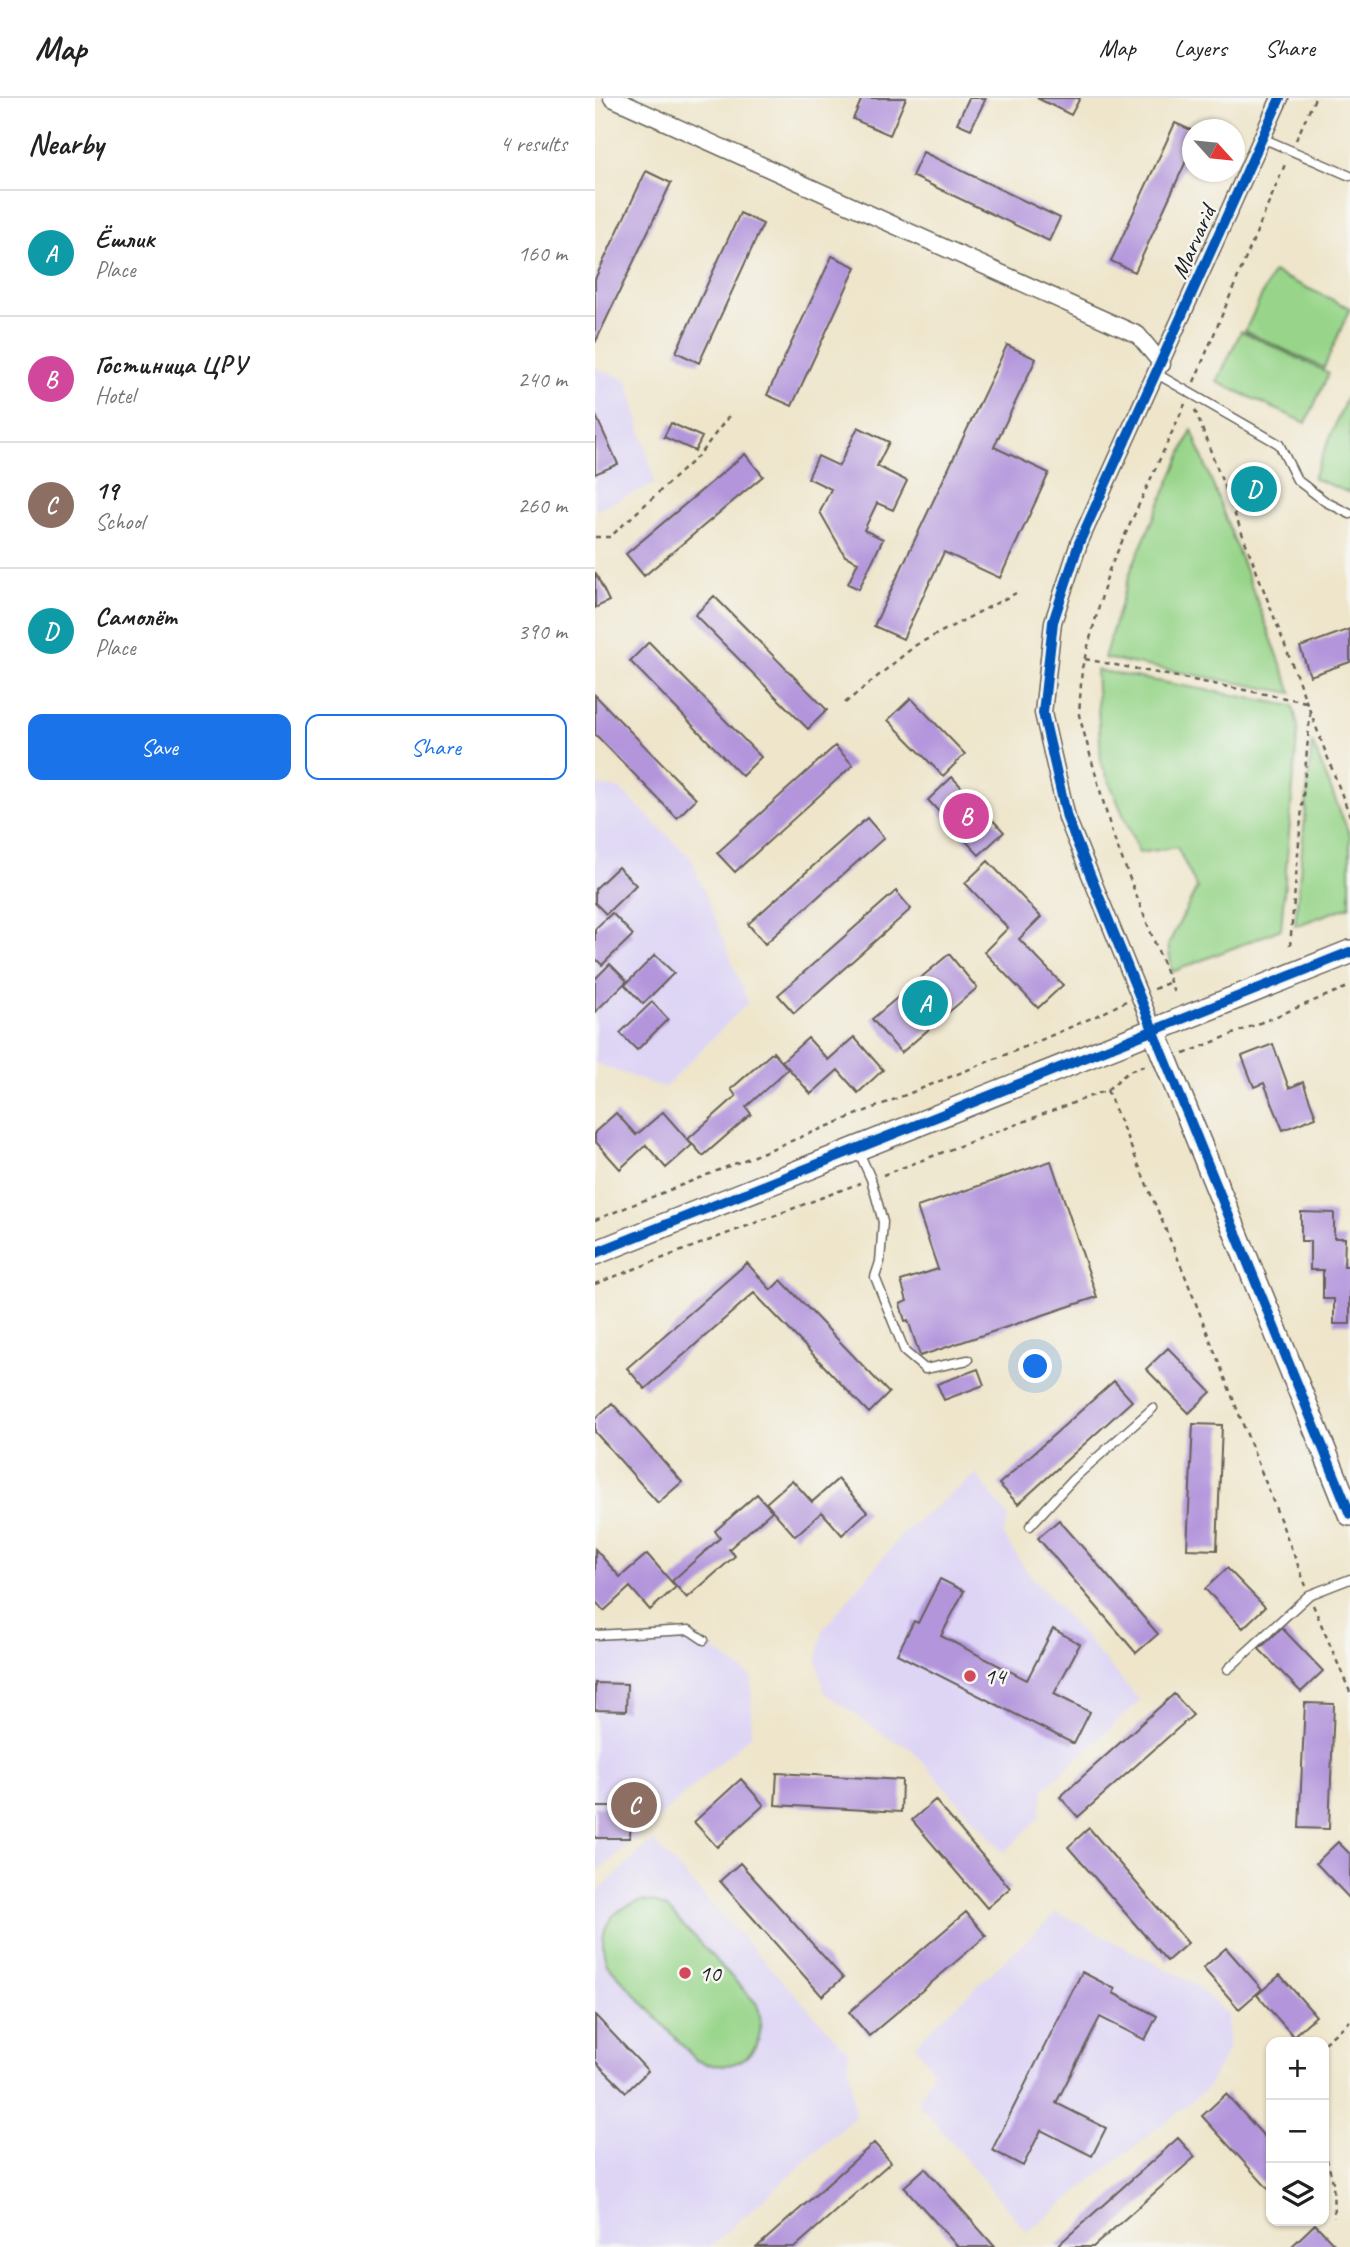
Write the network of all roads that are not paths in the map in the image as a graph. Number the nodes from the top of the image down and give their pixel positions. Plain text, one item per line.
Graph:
1 (612, 98) edge
2 (1280, 98) edge
3 (1262, 138) junction
4 (1350, 176) edge
5 (1159, 369) junction
6 (1350, 514) edge
7 (1350, 952) edge
8 (1153, 1029) junction
9 (857, 1148) junction
10 (595, 1253) edge
11 (968, 1360) dead end
12 (1153, 1408) dead end
13 (1350, 1514) edge
14 (1030, 1526) dead end
15 (1350, 1579) edge
16 (595, 1635) edge
17 (704, 1640) dead end
18 (1228, 1669) dead end

1 - 5 street
2 - 3 street, Marvarid
3 - 4 lane
3 - 5 street, Marvarid
5 - 6 lane
5 - 8 street, Marvarid
7 - 8 street
8 - 9 street
8 - 13 street
9 - 10 street
9 - 11 lane
12 - 14 lane
15 - 18 lane
16 - 17 lane

